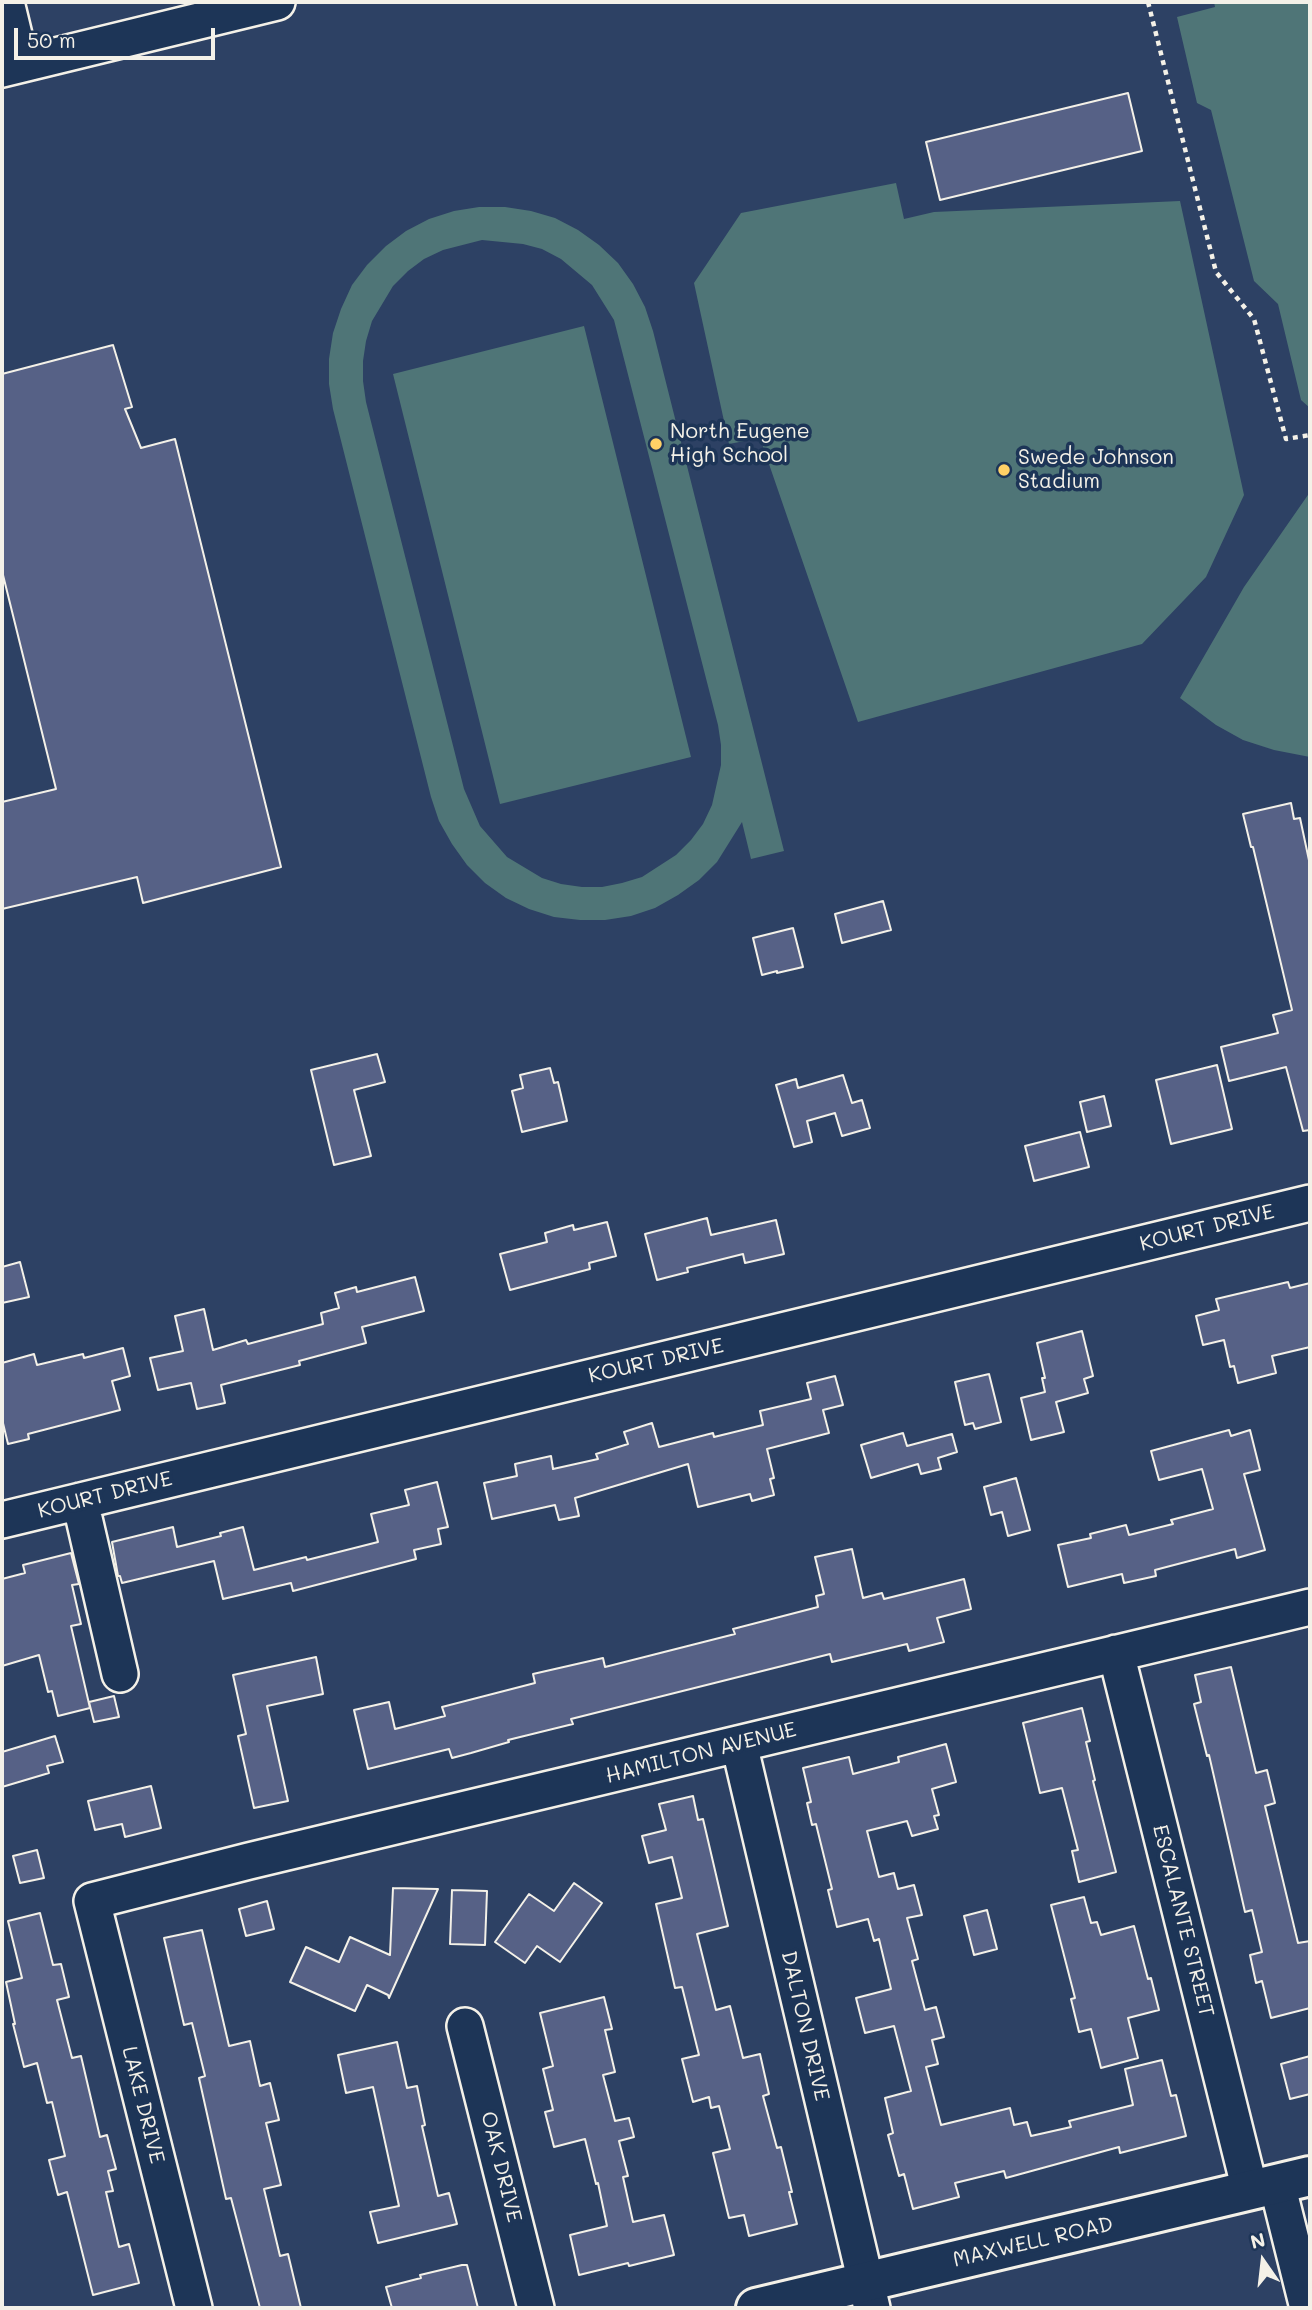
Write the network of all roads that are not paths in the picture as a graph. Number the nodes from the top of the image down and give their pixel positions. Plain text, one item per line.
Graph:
1 (6, 2) edge
2 (277, 2) edge
3 (12, 67) edge
4 (1310, 1203) edge
5 (80, 1501) junction
6 (2, 1520) edge
7 (1310, 1607) edge
8 (1116, 1653) junction
9 (120, 1674) dead end
10 (739, 1744) junction
11 (92, 1901) joint
12 (465, 2026) dead end
13 (1279, 2183) edge
14 (869, 2295) edge
15 (194, 2308) edge
16 (537, 2308) edge
17 (756, 2308) edge
18 (1308, 2308) edge

1 - 3 street
2 - 3 street
4 - 5 street, KOURT DRIVE
5 - 6 street, KOURT DRIVE
5 - 9 street
7 - 8 street, HAMILTON AVENUE
8 - 10 street, HAMILTON AVENUE
8 - 13 street, ESCALANTE STREET
10 - 11 street, HAMILTON AVENUE
10 - 14 street, DALTON DRIVE
11 - 15 street, LAKE DRIVE
12 - 16 street, OAK DRIVE
13 - 14 main road, MAXWELL ROAD
13 - 18 street, ESCALANTE STREET
14 - 17 main road, MAXWELL ROAD

